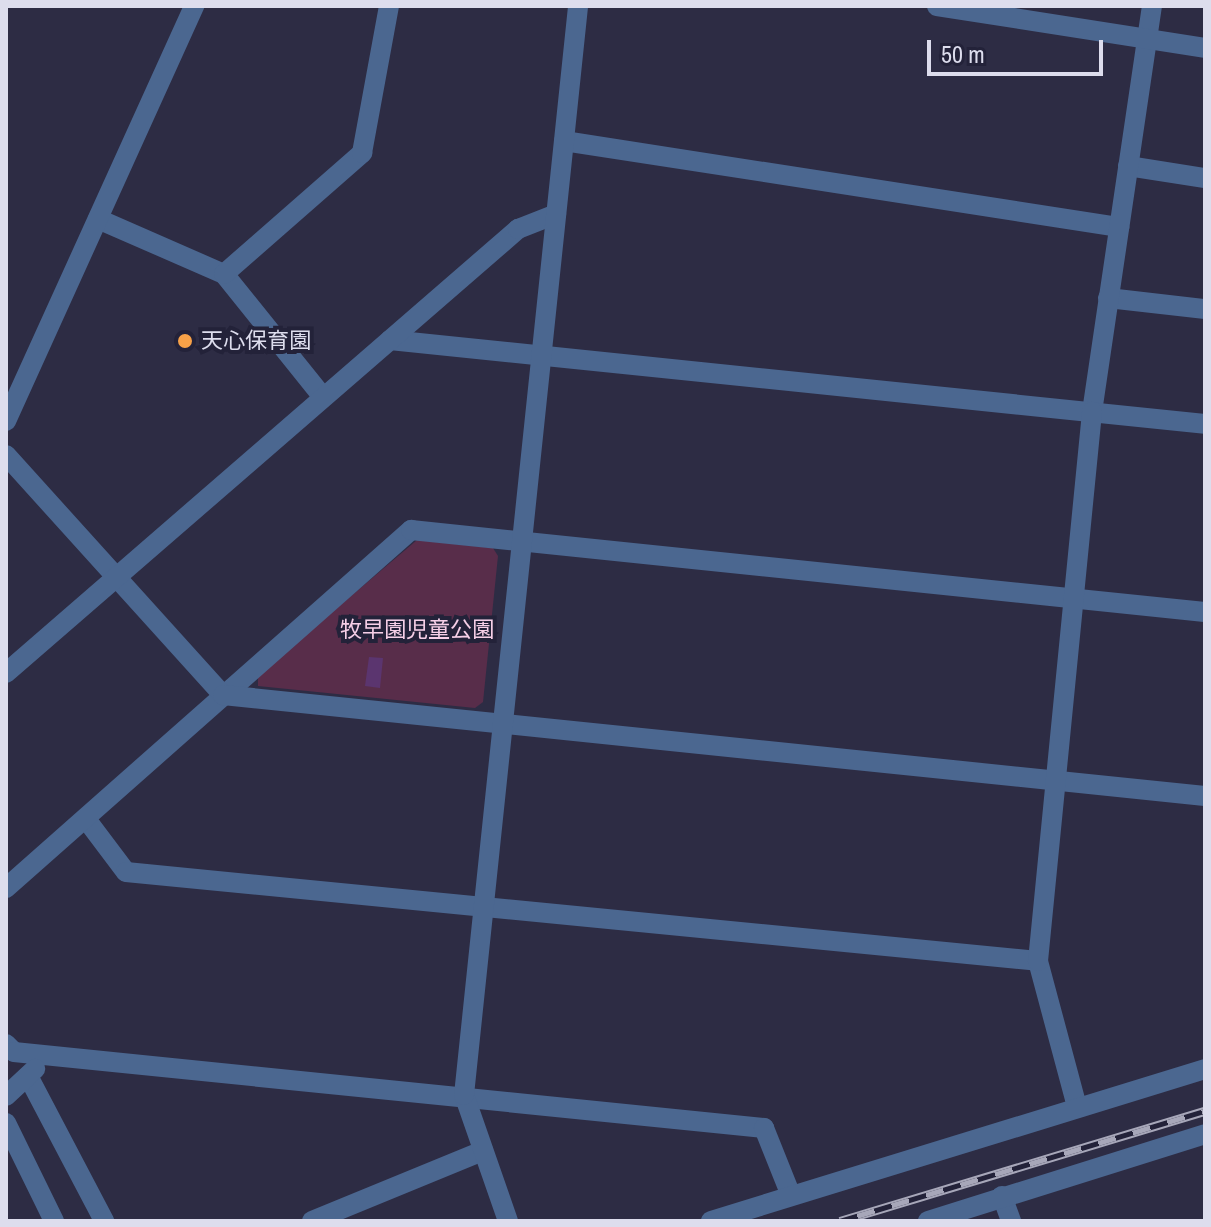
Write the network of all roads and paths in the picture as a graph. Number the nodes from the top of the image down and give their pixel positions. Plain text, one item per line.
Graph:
1 (194, 6) edge
2 (389, 6) edge
3 (578, 6) edge
4 (937, 6) edge
5 (1152, 6) edge
6 (1146, 39) junction
7 (1205, 48) edge
8 (564, 141) junction
9 (1128, 166) junction
10 (1205, 178) edge
11 (556, 214) junction
12 (98, 219) junction
13 (1119, 227) junction
14 (224, 274) junction
15 (1108, 298) junction
16 (1205, 309) edge
17 (390, 340) junction
18 (541, 355) junction
19 (323, 397) junction
20 (1092, 412) junction
21 (6, 421) edge
22 (1205, 424) edge
23 (6, 455) edge
24 (522, 541) junction
25 (116, 578) junction
26 (1076, 599) junction
27 (1205, 612) edge
28 (6, 673) edge
29 (223, 695) junction
30 (502, 727) junction
31 (1056, 780) junction
32 (1205, 796) edge
33 (86, 819) junction
34 (6, 888) edge
35 (483, 908) junction
36 (1038, 961) junction
37 (6, 1044) edge
38 (50, 1056) junction
39 (1205, 1069) edge
40 (28, 1076) junction
41 (464, 1095) junction
42 (6, 1096) edge
43 (1076, 1103) junction
44 (6, 1123) edge
45 (1205, 1134) edge
46 (483, 1151) junction
47 (790, 1193) junction
48 (1002, 1196) junction
49 (54, 1221) edge
50 (104, 1221) edge
51 (312, 1221) edge
52 (508, 1221) edge
53 (711, 1221) edge
54 (928, 1221) edge
55 (1011, 1221) edge

1 - 12 street
2 - 14 street
3 - 8 street
4 - 6 street
5 - 6 street
6 - 7 street
6 - 9 street
8 - 11 street
8 - 13 street
9 - 10 street
9 - 13 street
11 - 17 street
11 - 18 street
12 - 14 street
12 - 21 street
13 - 15 street
14 - 19 street
15 - 16 street
15 - 20 street
17 - 18 street
17 - 19 street
18 - 20 street
18 - 24 street
19 - 25 street
20 - 22 street
20 - 26 street
23 - 25 street
24 - 26 street
24 - 29 street
24 - 30 street
25 - 28 street
25 - 29 street
26 - 27 street
26 - 31 street
29 - 30 street
29 - 33 street
30 - 31 street
30 - 35 street
31 - 32 street
31 - 36 street
33 - 34 street
33 - 35 street
35 - 36 street
35 - 41 street
36 - 43 street
37 - 38 street
38 - 40 street
38 - 41 street
39 - 43 street
40 - 42 street
40 - 50 street
41 - 46 street
41 - 47 street
43 - 47 street
44 - 49 street
45 - 48 street
46 - 51 street
46 - 52 street
47 - 53 street
48 - 54 street
48 - 55 street

